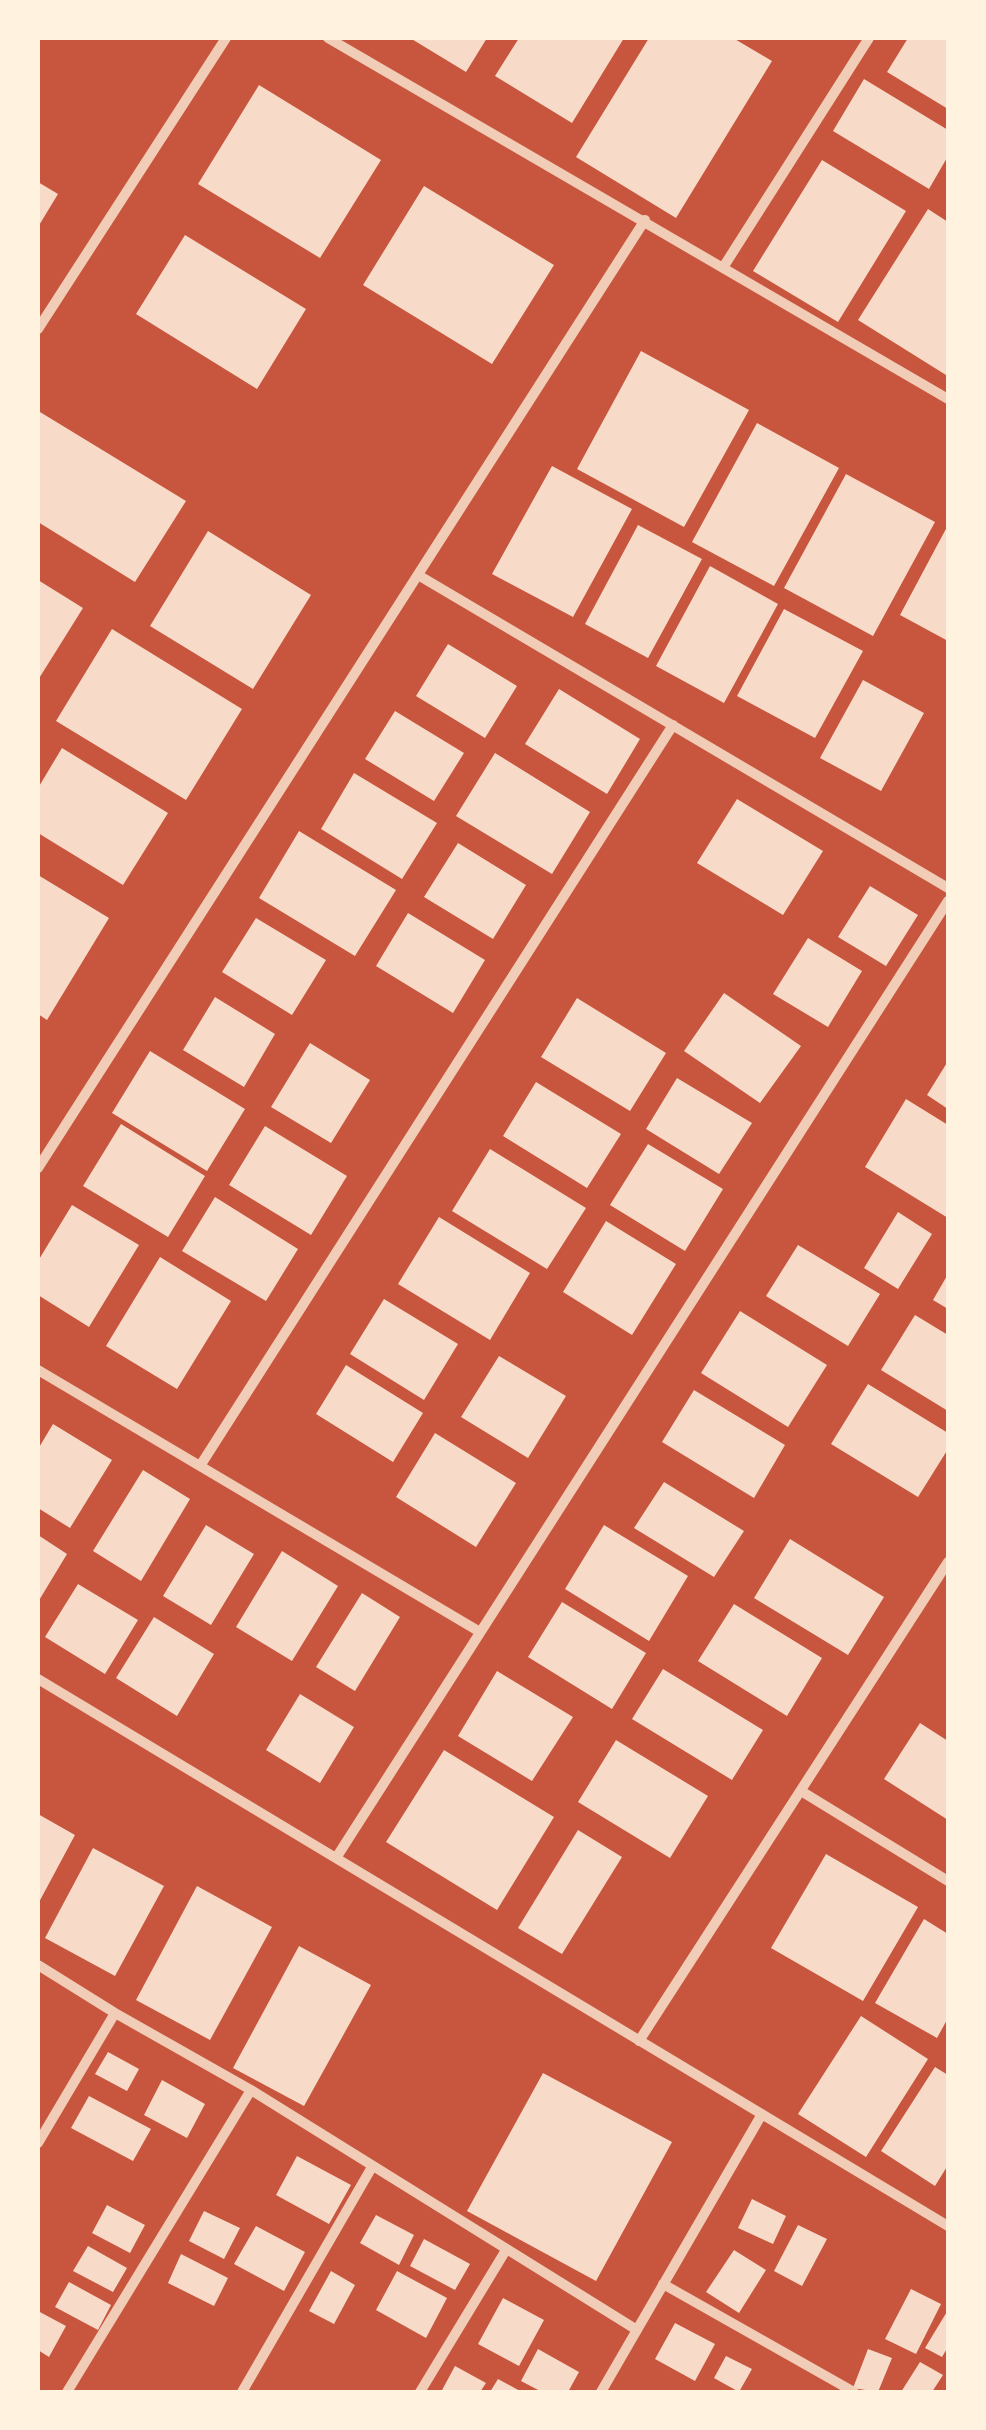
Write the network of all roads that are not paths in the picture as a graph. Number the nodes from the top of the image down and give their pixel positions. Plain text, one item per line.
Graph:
1 (226, 38) edge
2 (328, 38) edge
3 (868, 38) edge
4 (646, 220) junction
5 (724, 266) junction
6 (38, 329) edge
7 (948, 399) edge
8 (418, 575) junction
9 (673, 725) junction
10 (948, 888) edge
11 (948, 901) edge
12 (38, 1168) edge
13 (38, 1370) edge
14 (200, 1466) junction
15 (948, 1562) edge
16 (480, 1632) junction
17 (38, 1679) edge
18 (801, 1791) junction
19 (336, 1858) junction
20 (948, 1881) edge
21 (38, 1965) edge
22 (114, 2013) junction
23 (640, 2040) junction
24 (251, 2090) junction
25 (762, 2114) junction
26 (38, 2142) edge
27 (372, 2168) junction
28 (948, 2226) edge
29 (506, 2250) junction
30 (664, 2284) junction
31 (638, 2330) junction
32 (67, 2392) edge
33 (242, 2392) edge
34 (420, 2392) edge
35 (602, 2392) edge
36 (854, 2392) edge

1 - 6 street
2 - 4 street
3 - 5 street
4 - 5 street
4 - 8 street
5 - 7 street
8 - 9 street
8 - 12 street
9 - 10 street
9 - 14 street
11 - 16 street
13 - 14 street
14 - 16 street
15 - 18 street
16 - 19 street
17 - 19 street
18 - 20 street
18 - 23 street
19 - 23 street
21 - 22 street
22 - 24 street
22 - 26 street
23 - 25 street
24 - 27 street
24 - 32 street
25 - 28 street
25 - 30 street
27 - 29 street
27 - 33 street
29 - 31 street
29 - 34 street
30 - 31 street
30 - 36 street
31 - 35 street

